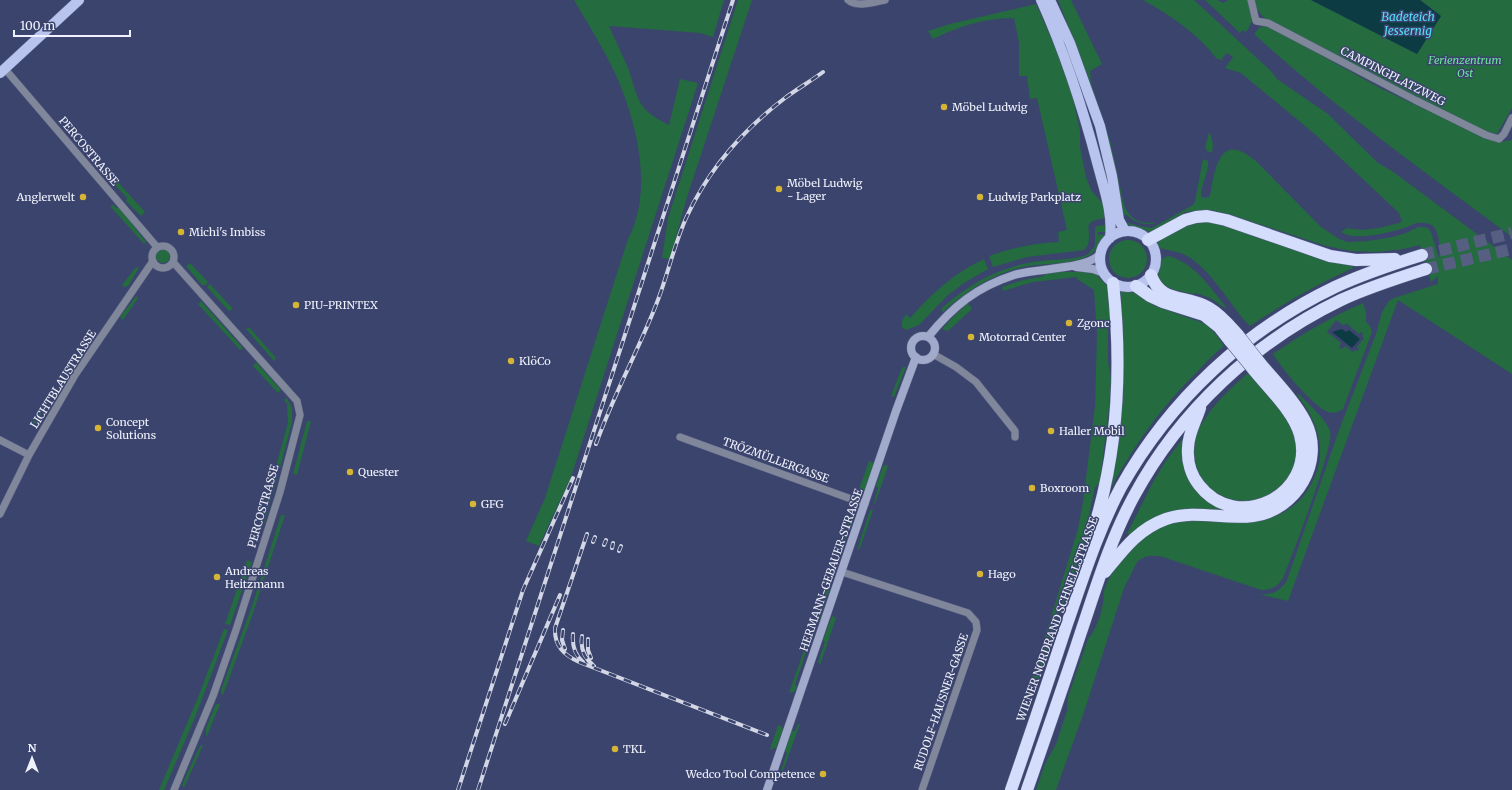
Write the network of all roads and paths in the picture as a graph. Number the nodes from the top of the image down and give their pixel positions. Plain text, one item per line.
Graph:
1 (79, 0) edge
2 (848, 0) edge
3 (885, 0) edge
4 (1042, 0) edge
5 (1050, 0) edge
6 (1251, 0) edge
7 (3, 71) edge
8 (1512, 118) edge
9 (1124, 231) junction
10 (1110, 238) junction
11 (1148, 240) junction
12 (157, 247) junction
13 (1100, 254) junction
14 (1422, 255) tunnel mouth
15 (1410, 259) junction
16 (153, 261) junction
17 (173, 262) junction
18 (1070, 266) junction
19 (1426, 269) tunnel mouth
20 (1104, 273) junction
21 (1151, 275) junction
22 (1113, 283) junction
23 (1136, 286) junction
24 (928, 337) junction
25 (1234, 338) junction
26 (933, 354) junction
27 (916, 357) junction
28 (1257, 366) junction
29 (1201, 403) junction
30 (680, 437) dead end
31 (1015, 437) dead end
32 (0, 440) edge
33 (29, 455) junction
34 (865, 504) junction
35 (0, 514) edge
36 (1094, 547) junction
37 (842, 572) junction
38 (1099, 579) junction
39 (174, 790) edge
40 (767, 790) edge
41 (922, 790) edge
42 (1011, 790) edge
43 (1027, 790) edge

1 - 7 main road
2 - 3 street
4 - 10 main road
5 - 9 main road
6 - 8 street, CAMPINGPLATZWEG
7 - 12 street, PERCOSTRASSE
9 - 10 main road
9 - 11 main road
10 - 13 main road
11 - 15 highway
11 - 21 main road
12 - 16 street
12 - 17 street
13 - 18 street, HERMANN-GEBAUER-STRASSE
13 - 20 main road
14 - 15 highway, WIENER NORDRAND SCHNELLSTRASSE
15 - 36 highway, WIENER NORDRAND SCHNELLSTRASSE
16 - 17 street
16 - 33 street, LICHTBLAUSTRASSE
17 - 39 street, PERCOSTRASSE
18 - 20 street, HERMANN-GEBAUER-STRASSE
18 - 24 street, HERMANN-GEBAUER-STRASSE
19 - 29 highway
20 - 22 main road
21 - 23 main road
21 - 25 highway
22 - 23 main road
22 - 36 highway
23 - 25 highway
24 - 26 street
24 - 27 street, HERMANN-GEBAUER-STRASSE
25 - 28 highway, bridge
26 - 27 street
26 - 31 street
27 - 34 street, HERMANN-GEBAUER-STRASSE
28 - 29 highway
28 - 38 highway
29 - 38 highway
30 - 34 street, TRÖZMÜLLERGASSE
32 - 33 street
33 - 35 street, LICHTBLAUSTRASSE
34 - 37 street, HERMANN-GEBAUER-STRASSE
36 - 42 highway, WIENER NORDRAND SCHNELLSTRASSE
37 - 40 street, HERMANN-GEBAUER-STRASSE
37 - 41 street, RUDOLF-HAUSNER-GASSE
38 - 43 highway

